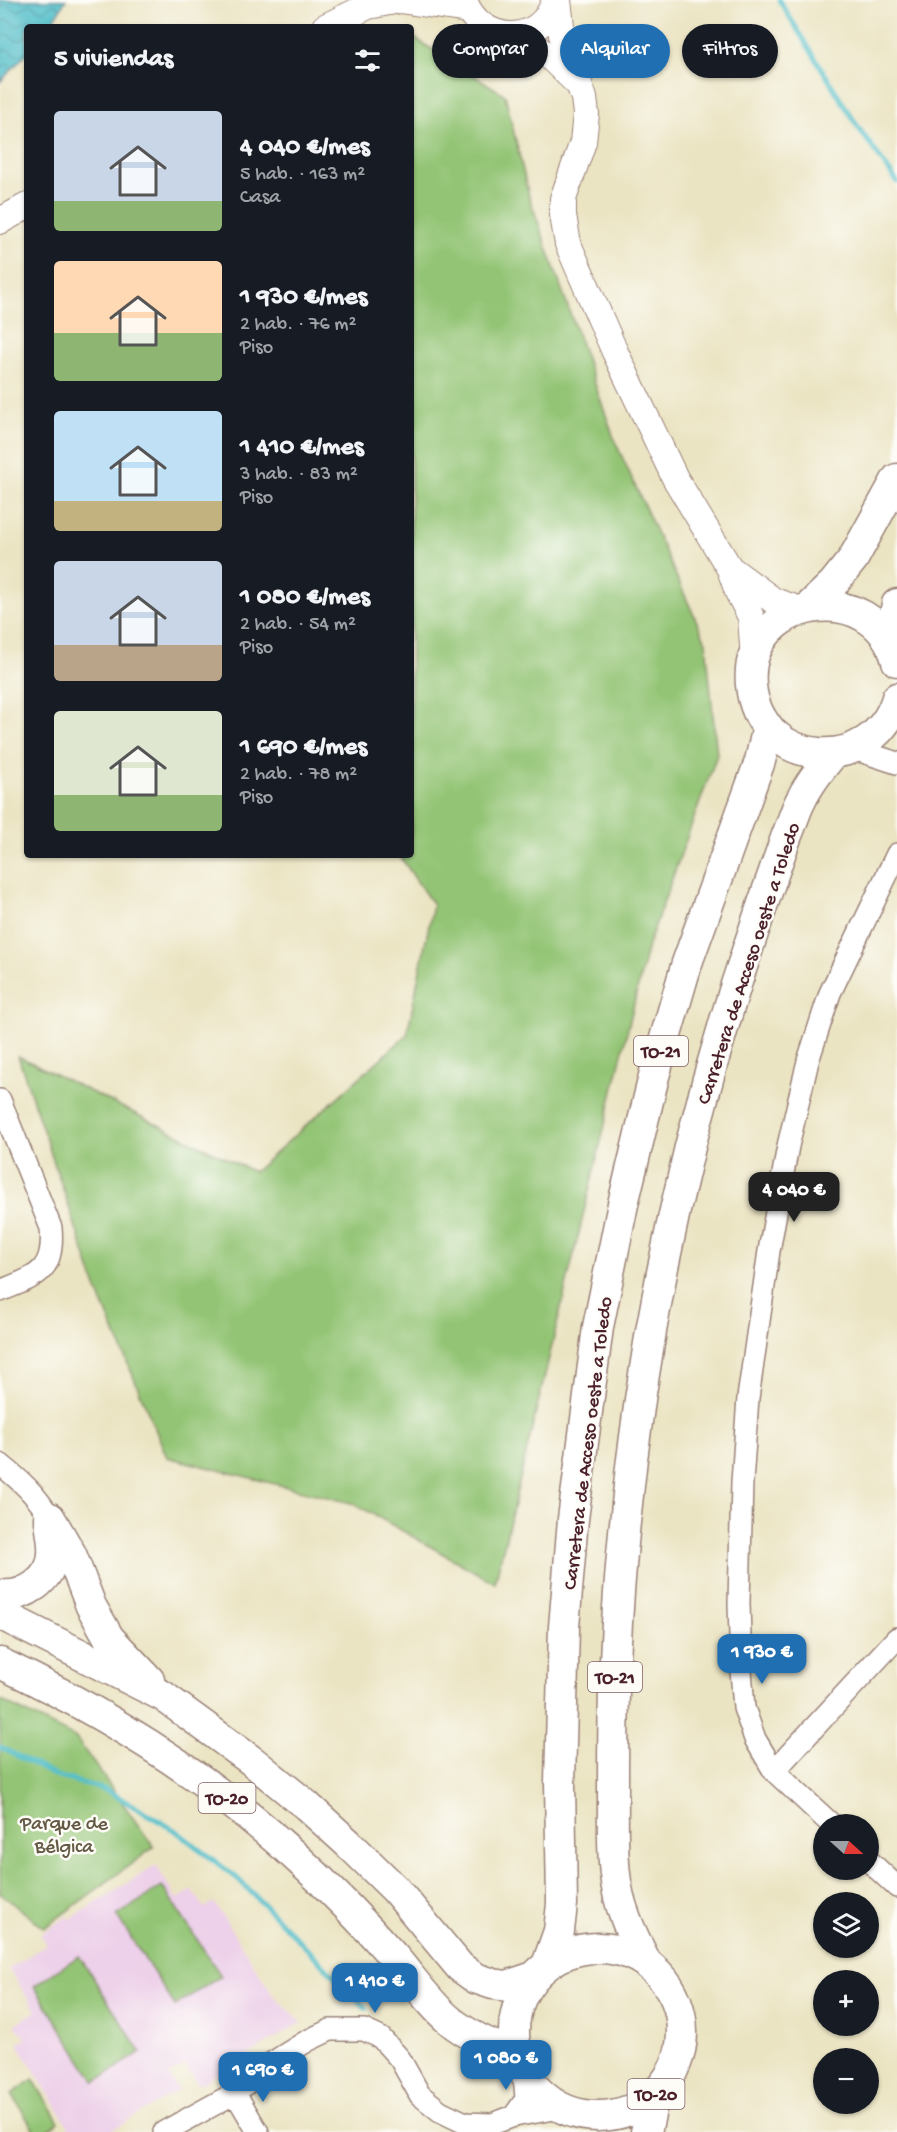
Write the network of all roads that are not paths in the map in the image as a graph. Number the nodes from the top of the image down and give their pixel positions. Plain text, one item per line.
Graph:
1 (400, 0) edge
2 (557, 0) edge
3 (466, 5) edge
4 (331, 24) edge
5 (480, 24) edge
6 (540, 24) edge
7 (548, 56) edge
8 (579, 85) junction
9 (24, 208) edge
10 (0, 221) edge
11 (897, 479) edge
12 (730, 568) junction
13 (897, 604) edge
14 (805, 609) junction
15 (893, 652) edge
16 (754, 660) junction
17 (896, 710) edge
18 (768, 727) junction
19 (843, 751) junction
20 (897, 763) edge
21 (897, 854) edge
22 (0, 1100) edge
23 (0, 1291) edge
24 (0, 1464) edge
25 (50, 1518) junction
26 (0, 1595) edge
27 (0, 1614) edge
28 (897, 1638) edge
29 (0, 1663) edge
30 (163, 1696) junction
31 (774, 1771) junction
32 (820, 1814) edge
33 (879, 1870) edge
34 (897, 1887) edge
35 (646, 1962) junction
36 (541, 1971) junction
37 (520, 2064) junction
38 (235, 2093) junction
39 (654, 2097) junction
40 (514, 2116) junction
41 (568, 2117) edge
42 (164, 2132) edge
43 (258, 2132) edge
44 (646, 2132) edge

1 - 3 main road
1 - 4 main road
2 - 6 main road
2 - 8 main road
3 - 5 main road
7 - 8 main road
8 - 12 main road
9 - 10 main road
11 - 14 highway
12 - 14 main road
12 - 16 main road
13 - 15 highway
14 - 15 highway
14 - 16 highway
16 - 18 highway
17 - 19 highway, Carretera de Acceso oeste a Toledo / TO-21
18 - 19 highway
18 - 36 highway, Carretera de Acceso oeste a Toledo / TO-21
19 - 20 street
19 - 35 highway, Carretera de Acceso oeste a Toledo / TO-21
21 - 31 street
22 - 23 street
24 - 25 street
25 - 26 highway
25 - 30 highway
27 - 30 highway, TO-20
28 - 31 street
29 - 37 highway, TO-20
30 - 36 highway, TO-20
31 - 32 street
33 - 34 street
35 - 36 highway, TO-20
35 - 39 highway, TO-20
36 - 37 highway
37 - 40 street
37 - 41 highway, TO-20
38 - 40 street
38 - 42 street
38 - 43 street
39 - 41 highway, TO-20
39 - 44 highway, TO-20
40 - 41 street

